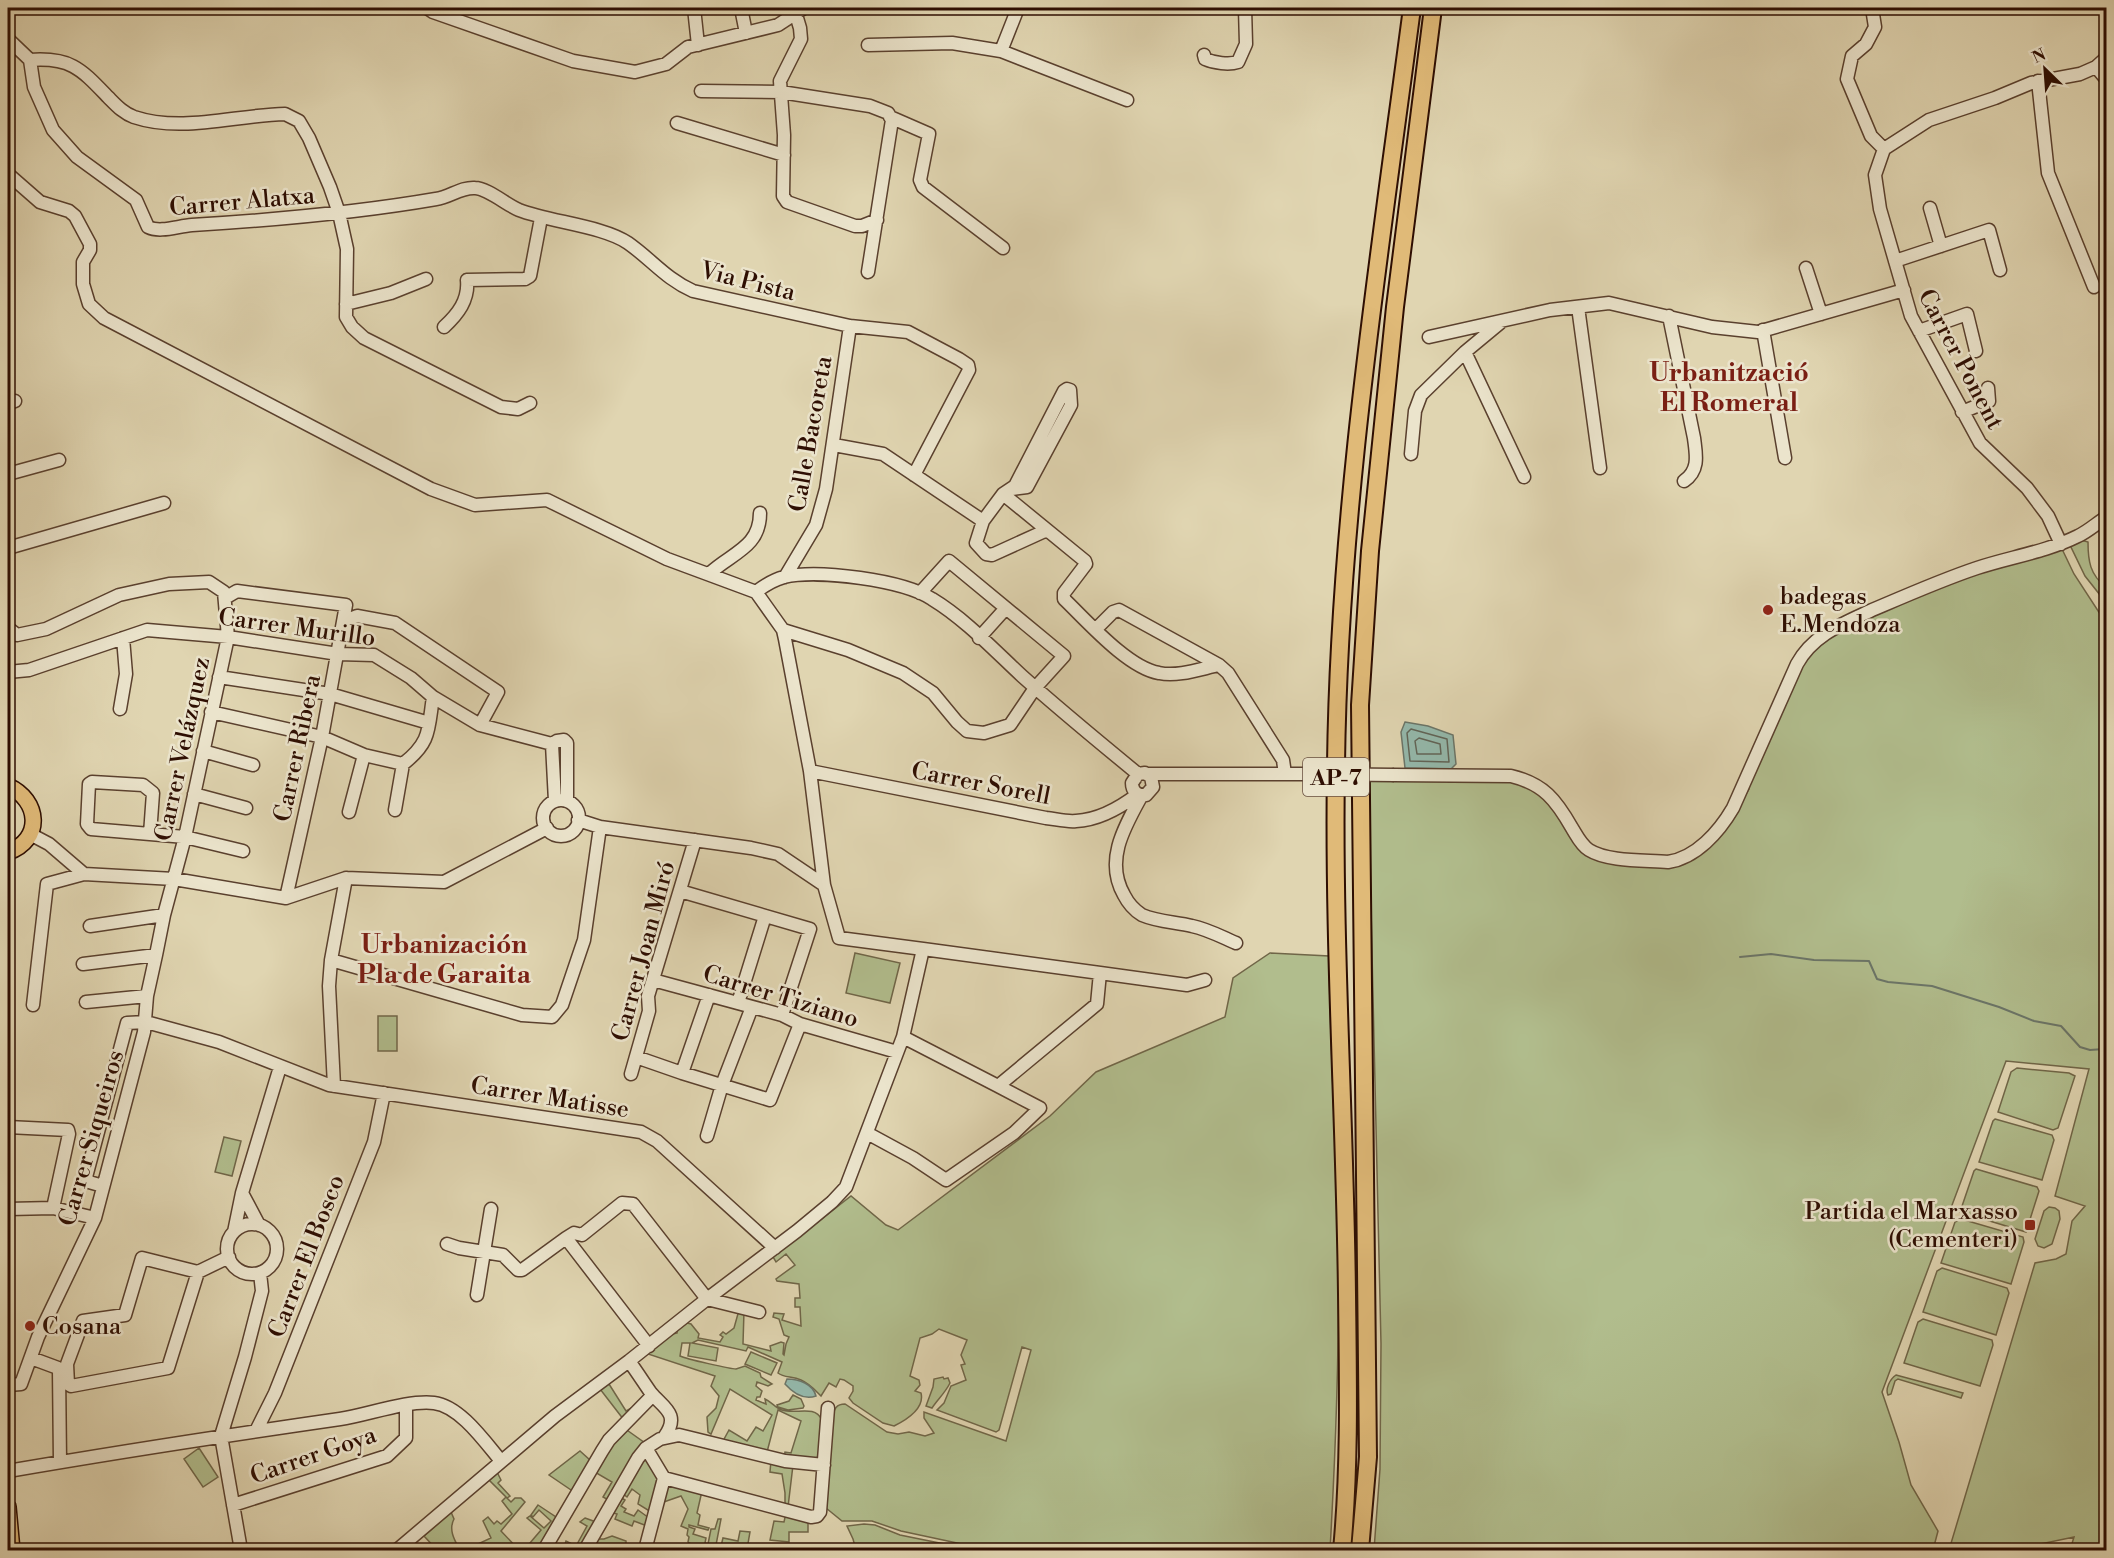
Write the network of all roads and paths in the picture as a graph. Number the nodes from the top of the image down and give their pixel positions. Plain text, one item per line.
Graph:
1 (427, 8) edge
2 (694, 8) edge
3 (741, 8) edge
4 (1018, 8) edge
5 (1245, 8) edge
6 (1412, 8) edge
7 (1433, 8) edge
8 (1872, 8) edge
9 (798, 9) edge
10 (746, 33) junction
11 (8, 39) edge
12 (868, 45) dead end
13 (693, 46) junction
14 (1002, 51) junction
15 (1204, 55) dead end
16 (2106, 58) edge
17 (30, 60) junction
18 (2096, 67) junction
19 (2106, 79) edge
20 (2038, 81) junction
21 (701, 91) dead end
22 (781, 92) junction
23 (1127, 99) dead end
24 (890, 117) junction
25 (677, 123) dead end
26 (1884, 149) junction
27 (784, 155) junction
28 (8, 174) edge
29 (1930, 208) dead end
30 (339, 213) junction
31 (541, 218) junction
32 (877, 220) junction
33 (1941, 246) junction
34 (1003, 248) dead end
35 (1895, 261) junction
36 (1806, 267) dead end
37 (2000, 270) dead end
38 (868, 272) dead end
39 (426, 279) dead end
40 (2094, 287) dead end
41 (1904, 290) junction
42 (346, 304) junction
43 (1578, 307) junction
44 (1821, 314) junction
45 (1669, 316) junction
46 (1503, 320) junction
47 (850, 326) junction
48 (444, 327) dead end
49 (1763, 330) junction
50 (1919, 331) junction
51 (1429, 337) dead end
52 (1977, 351) dead end
53 (1465, 352) junction
54 (1988, 388) dead end
55 (530, 403) dead end
56 (1962, 412) junction
57 (834, 445) junction
58 (1411, 454) dead end
59 (1785, 458) dead end
60 (59, 460) dead end
61 (1600, 468) dead end
62 (8, 474) edge
63 (914, 475) junction
64 (1524, 477) dead end
65 (1684, 481) dead end
66 (1010, 490) junction
67 (164, 503) dead end
68 (760, 513) dead end
69 (2106, 515) edge
70 (983, 521) junction
71 (1047, 530) junction
72 (2061, 544) junction
73 (8, 548) edge
74 (709, 574) junction
75 (785, 577) junction
76 (756, 592) junction
77 (920, 593) junction
78 (224, 595) junction
79 (1006, 608) junction
80 (8, 628) edge
81 (1096, 629) junction
82 (783, 630) junction
83 (228, 637) junction
84 (123, 638) junction
85 (979, 638) junction
86 (339, 649) junction
87 (1198, 653) junction
88 (1216, 663) junction
89 (1197, 670) junction
90 (8, 672) edge
91 (219, 677) junction
92 (1035, 688) junction
93 (330, 694) junction
94 (433, 697) junction
95 (120, 709) dead end
96 (211, 712) junction
97 (429, 723) junction
98 (480, 725) junction
99 (322, 737) junction
100 (203, 751) junction
101 (364, 755) junction
102 (403, 764) junction
103 (253, 765) dead end
104 (810, 771) junction
105 (1143, 774) junction
106 (1176, 774) junction
107 (1285, 774) junction
108 (8, 785) edge
109 (1153, 787) junction
110 (194, 794) junction
111 (1140, 794) junction
112 (561, 801) junction
113 (246, 808) dead end
114 (395, 810) dead end
115 (349, 812) dead end
116 (578, 820) junction
117 (547, 828) junction
118 (600, 828) junction
119 (30, 834) junction
120 (150, 834) junction
121 (185, 837) junction
122 (695, 840) junction
123 (12, 850) edge
124 (243, 851) dead end
125 (8, 864) edge
126 (84, 874) junction
127 (346, 878) junction
128 (174, 879) junction
129 (824, 885) junction
130 (680, 891) junction
131 (286, 898) junction
132 (164, 915) junction
133 (765, 916) junction
134 (90, 927) dead end
135 (1236, 943) dead end
136 (923, 950) junction
137 (156, 955) junction
138 (331, 960) junction
139 (83, 964) dead end
140 (1100, 974) junction
141 (653, 980) junction
142 (1205, 980) dead end
143 (708, 995) junction
144 (147, 996) junction
145 (86, 1002) dead end
146 (738, 1003) junction
147 (33, 1005) dead end
148 (752, 1007) junction
149 (782, 1016) junction
150 (146, 1022) junction
151 (800, 1024) junction
152 (903, 1037) junction
153 (897, 1052) junction
154 (636, 1057) junction
155 (280, 1067) junction
156 (682, 1073) junction
157 (631, 1074) dead end
158 (722, 1085) junction
159 (334, 1086) junction
160 (998, 1086) junction
161 (384, 1093) junction
162 (8, 1127) edge
163 (867, 1133) junction
164 (707, 1136) dead end
165 (103, 1186) junction
166 (242, 1193) junction
167 (53, 1208) junction
168 (8, 1209) edge
169 (490, 1209) dead end
170 (95, 1218) junction
171 (259, 1225) junction
172 (234, 1232) junction
173 (566, 1238) junction
174 (447, 1244) dead end
175 (775, 1248) junction
176 (484, 1252) junction
177 (229, 1257) junction
178 (198, 1272) junction
179 (260, 1272) junction
180 (477, 1295) dead end
181 (707, 1299) junction
182 (759, 1312) dead end
183 (649, 1346) junction
184 (31, 1358) junction
185 (629, 1361) junction
186 (8, 1385) edge
187 (653, 1395) junction
188 (406, 1405) junction
189 (828, 1408) dead end
190 (256, 1431) junction
191 (221, 1436) junction
192 (665, 1436) junction
193 (646, 1448) junction
194 (501, 1461) junction
195 (60, 1462) junction
196 (824, 1465) junction
197 (8, 1471) edge
198 (664, 1478) junction
199 (233, 1505) junction
200 (8, 1507) edge
201 (12, 1551) edge
202 (241, 1551) edge
203 (397, 1551) edge
204 (544, 1551) edge
205 (585, 1551) edge
206 (645, 1551) edge
207 (1342, 1551) edge
208 (1360, 1551) edge

1 - 13 street
2 - 13 street
3 - 10 street
4 - 14 street
5 - 15 street
6 - 207 highway, AP-7
7 - 208 highway, AP-7
8 - 26 street
9 - 10 street
9 - 22 street
10 - 13 street
11 - 17 street
12 - 14 street
14 - 23 street
16 - 18 street
17 - 30 street
17 - 30 street, Carrer Alatxa
18 - 19 street
18 - 20 street
20 - 26 street
20 - 40 street
21 - 22 street
22 - 24 street
22 - 27 street
24 - 32 street
24 - 34 street
25 - 27 street
26 - 35 street
27 - 32 street
28 - 74 street
29 - 33 street
30 - 31 street, Carrer Alatxa
30 - 42 street
31 - 47 street, Via Pista
31 - 48 street
32 - 38 street
33 - 35 street
33 - 37 street
35 - 41 street
36 - 44 street
39 - 42 street
41 - 44 street, Carrer Ponent
41 - 50 street, Carrer Ponent
42 - 55 street
43 - 45 street, Carrer Ponent
43 - 46 street, Carrer Ponent
43 - 61 street
44 - 49 street, Carrer Ponent
45 - 49 street, Carrer Ponent
45 - 65 street
46 - 51 street, Carrer Ponent
46 - 53 street
47 - 57 street, Calle Bacoreta
47 - 63 street, Via Pista
49 - 59 street
50 - 52 street
50 - 56 street, Carrer Ponent
53 - 58 street
53 - 64 street
54 - 56 street
56 - 72 street, Carrer Ponent
57 - 63 street
57 - 75 street, Calle Bacoreta
60 - 62 street
63 - 70 street
66 - 66 street
66 - 70 street
66 - 71 street
67 - 73 street
68 - 74 street
69 - 72 street
70 - 71 street
71 - 81 street
72 - 107 street, bridge
74 - 76 street
75 - 76 street
75 - 77 street
76 - 82 street
77 - 79 street
77 - 85 street
78 - 80 street
78 - 83 street, Carrer Velázquez
78 - 86 street, Carrer Ribera
79 - 85 street
79 - 92 street
81 - 87 street
81 - 89 street
82 - 92 street
82 - 104 street
83 - 84 street, Carrer Murillo
83 - 86 street, Carrer Murillo
83 - 91 street, Carrer Velázquez
84 - 90 street, Carrer Murillo
84 - 95 street
85 - 92 street
86 - 93 street, Carrer Ribera
86 - 94 street, Carrer Murillo
86 - 98 street
87 - 88 street
87 - 89 street
88 - 89 street
88 - 107 street
91 - 93 street
91 - 96 street, Carrer Velázquez
92 - 105 street
93 - 97 street
93 - 99 street, Carrer Ribera
94 - 97 street
94 - 98 street, Carrer Murillo
96 - 99 street
96 - 100 street, Carrer Velázquez
97 - 102 street
98 - 112 street, Carrer Murillo
99 - 101 street
99 - 131 street, Carrer Ribera
100 - 103 street
100 - 110 street, Carrer Velázquez
101 - 102 street
101 - 115 street
102 - 114 street
104 - 111 street, Carrer Sorell
104 - 129 street
105 - 106 street
105 - 109 street
105 - 111 street
106 - 107 street
106 - 109 street
108 - 119 main road
109 - 111 street
110 - 113 street
110 - 121 street, Carrer Velázquez
111 - 135 street
112 - 116 street
112 - 117 street
116 - 117 street
116 - 118 street
117 - 127 street
118 - 122 street
118 - 138 street
119 - 123 main road
119 - 126 street
120 - 120 street
120 - 121 street
121 - 124 street
121 - 128 street, Carrer Velázquez
122 - 129 street
122 - 130 street, Carrer Joan Miró
123 - 125 main road
126 - 128 street
126 - 147 street
127 - 131 street
127 - 138 street
128 - 131 street
128 - 132 street, Carrer Velázquez
129 - 136 street
130 - 133 street
130 - 141 street, Carrer Joan Miró
132 - 134 street
132 - 137 street, Carrer Velázquez
133 - 146 street
133 - 149 street
136 - 140 street
136 - 152 street
137 - 139 street
137 - 144 street, Carrer Siqueiros
138 - 159 street
140 - 142 street
140 - 160 street
141 - 143 street, Carrer Tiziano
141 - 154 street, Carrer Joan Miró
143 - 146 street, Carrer Tiziano
143 - 156 street
144 - 145 street
144 - 150 street, Carrer Siqueiros
146 - 148 street, Carrer Tiziano
148 - 149 street, Carrer Tiziano
148 - 158 street
149 - 151 street, Carrer Tiziano
150 - 155 street, Carrer Matisse
150 - 165 street, Carrer Siqueiros
150 - 165 street
151 - 153 street, Carrer Tiziano
151 - 158 street
152 - 153 street
152 - 160 street
153 - 163 street
154 - 156 street
154 - 157 street, Carrer Joan Miró
155 - 159 street, Carrer Matisse
155 - 166 street
156 - 158 street
158 - 164 street
159 - 161 street, Carrer Matisse
160 - 163 street
161 - 175 street, Carrer Matisse
161 - 190 street, Carrer El Bosco
162 - 167 street
163 - 175 street
165 - 170 street, Carrer Siqueiros
166 - 171 street
166 - 172 street
167 - 168 street
167 - 170 street
169 - 176 street
170 - 184 street, Carrer Siqueiros
171 - 172 street
171 - 179 street
172 - 177 street
173 - 176 street
173 - 181 street
173 - 183 street
174 - 176 street
175 - 181 street
176 - 180 street
177 - 178 street
177 - 179 street
178 - 178 street
179 - 191 street
181 - 182 street
181 - 183 street
183 - 185 street
184 - 186 street, Carrer Siqueiros
184 - 195 street
185 - 187 street
185 - 194 street
187 - 192 street
187 - 204 street
188 - 190 street
188 - 194 street
188 - 199 street, Carrer Goya
189 - 196 street
190 - 191 street
191 - 195 street
191 - 199 street
192 - 193 street
192 - 196 street
193 - 198 street
193 - 205 street
194 - 203 street
195 - 197 street
196 - 198 street
198 - 206 street
199 - 202 street
200 - 201 main road

